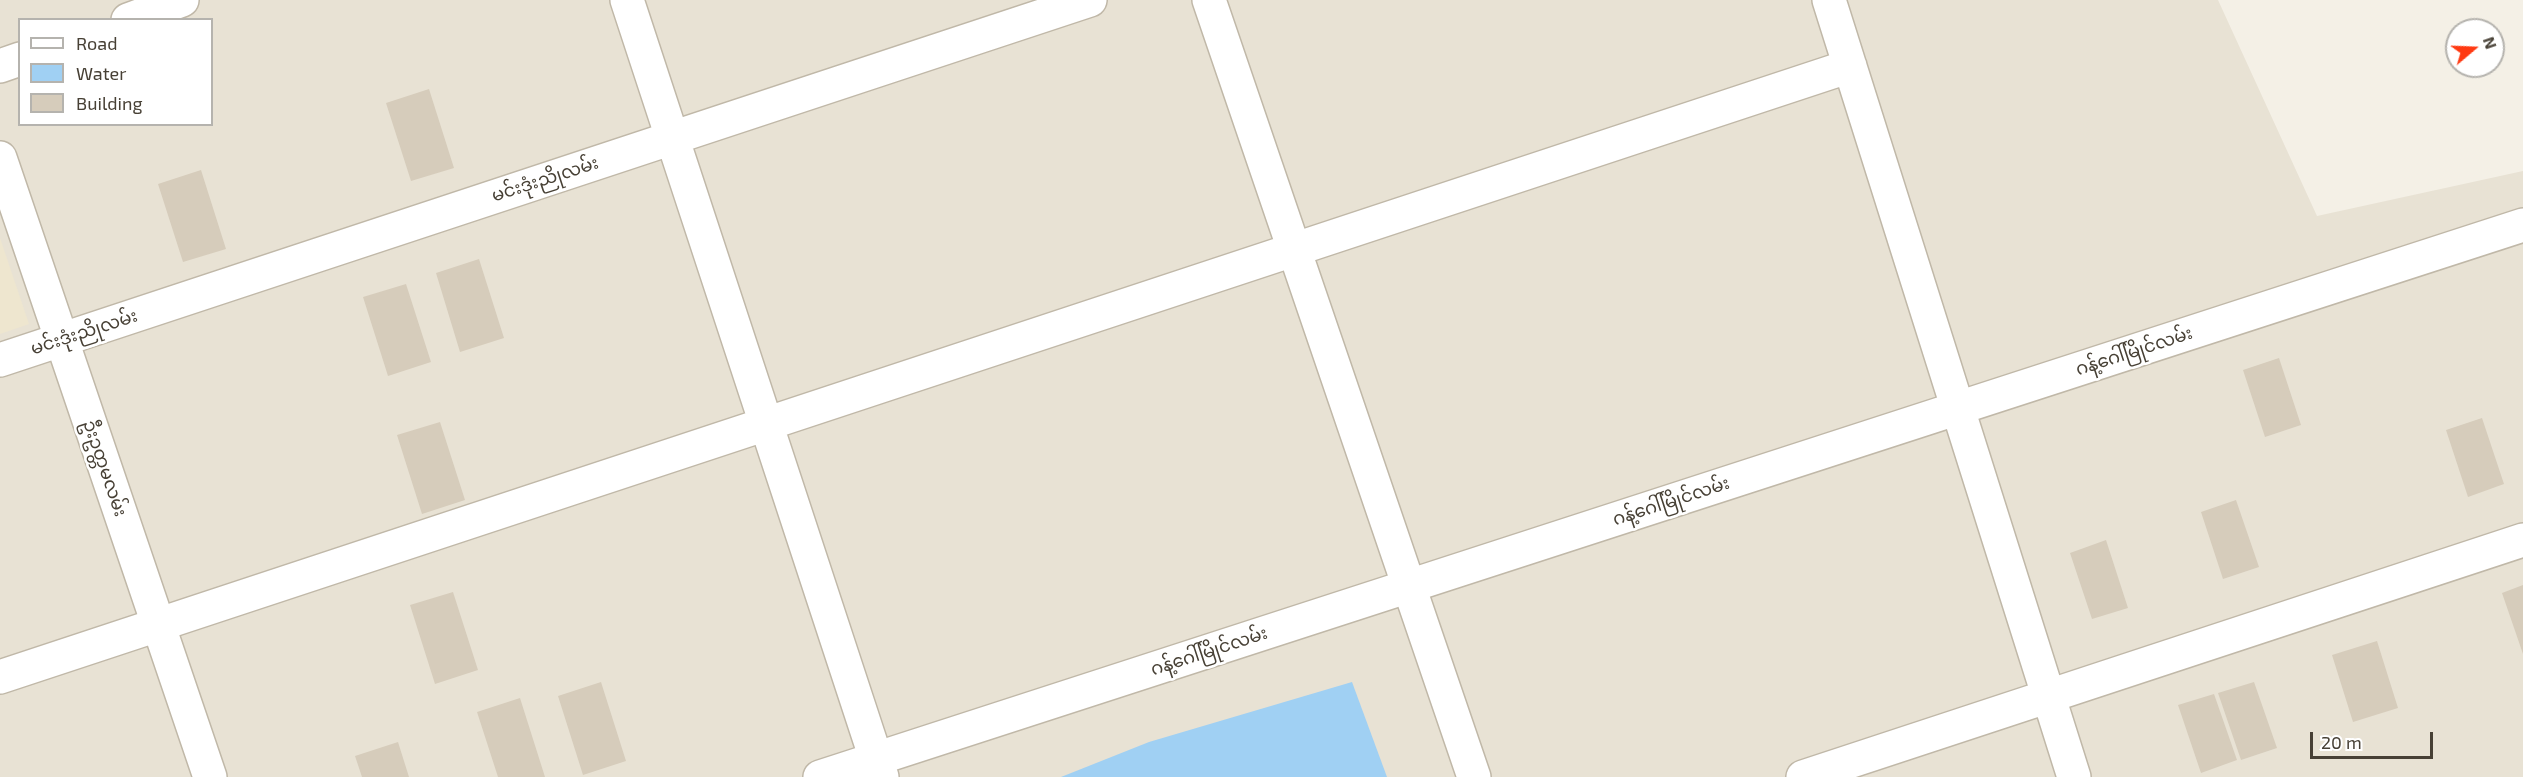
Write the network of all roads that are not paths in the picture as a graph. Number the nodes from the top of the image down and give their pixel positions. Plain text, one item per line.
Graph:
1 (182, 0) edge
2 (627, 0) edge
3 (1090, 0) edge
4 (1209, 0) edge
5 (1829, 0) edge
6 (133, 18) edge
7 (18, 60) edge
8 (0, 66) edge
9 (1850, 66) junction
10 (672, 137) junction
11 (0, 158) edge
12 (2523, 225) edge
13 (1294, 250) junction
14 (62, 340) junction
15 (0, 360) edge
16 (1958, 408) junction
17 (766, 423) junction
18 (2523, 540) edge
19 (1408, 586) junction
20 (158, 624) junction
21 (0, 677) edge
22 (2048, 697) junction
23 (879, 768) edge
24 (210, 777) edge
25 (820, 777) edge
26 (1474, 777) edge
27 (1803, 777) edge
28 (2074, 777) edge

1 - 6 street
2 - 10 street
3 - 10 street, မင်းဒုံးညိုလမ်း
4 - 13 street
5 - 9 street
7 - 8 street
9 - 13 street
9 - 16 street
10 - 14 street, မင်းဒုံးညိုလမ်း
10 - 17 street
11 - 14 street, ဦးဥတ္တမလမ်း
12 - 16 street, ဂန့်ဂေါ်မြိုင်လမ်း
13 - 17 street
13 - 19 street
14 - 15 street, မင်းဒုံးညိုလမ်း
14 - 20 street, ဦးဥတ္တမလမ်း
16 - 19 street, ဂန့်ဂေါ်မြိုင်လမ်း
16 - 22 street
17 - 20 street
17 - 23 street
18 - 22 street
19 - 23 street, ဂန့်ဂေါ်မြိုင်လမ်း
19 - 26 street
20 - 21 street
20 - 24 street, ဦးဥတ္တမလမ်း
22 - 27 street
22 - 28 street
23 - 25 street, ဂန့်ဂေါ်မြိုင်လမ်း

